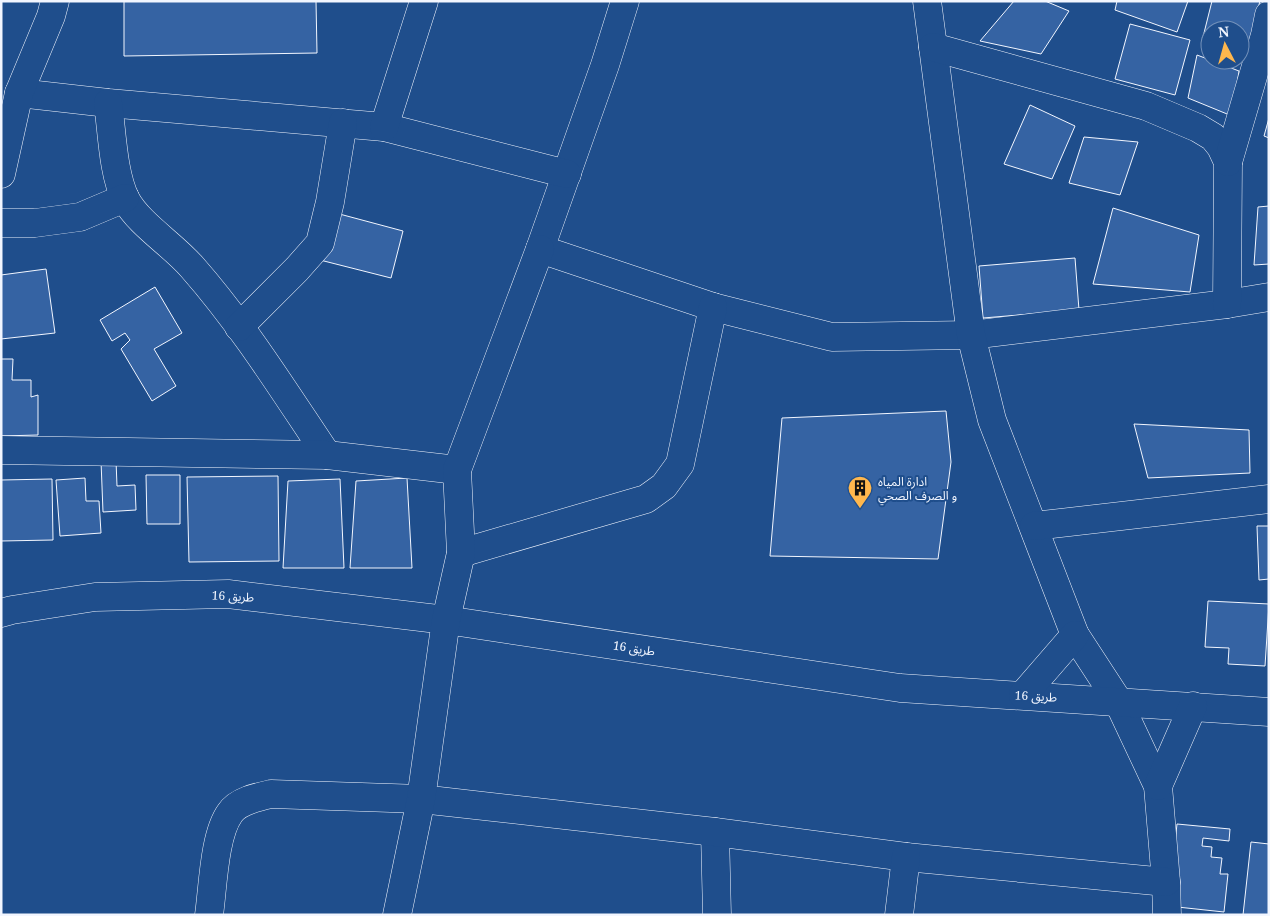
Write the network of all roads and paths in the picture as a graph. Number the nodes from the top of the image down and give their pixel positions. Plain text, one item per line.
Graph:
1 (55, 1) edge
2 (424, 1) edge
3 (625, 1) edge
4 (927, 1) edge
5 (1269, 15) edge
6 (933, 48) junction
7 (20, 93) junction
8 (108, 103) junction
9 (343, 124) junction
10 (384, 127) junction
11 (1228, 162) junction
12 (1, 174) edge
13 (567, 174) junction
14 (125, 198) junction
15 (1, 223) edge
16 (540, 249) junction
17 (1269, 297) edge
18 (1227, 304) junction
19 (713, 307) junction
20 (239, 327) junction
21 (971, 335) junction
22 (1, 450) edge
23 (327, 454) junction
24 (457, 470) junction
25 (1269, 499) edge
26 (1034, 526) junction
27 (461, 553) junction
28 (1, 613) edge
29 (446, 620) junction
30 (1075, 635) junction
31 (1023, 695) junction
32 (1118, 701) junction
33 (1193, 706) junction
34 (1269, 712) edge
35 (1158, 786) junction
36 (421, 800) junction
37 (715, 832) junction
38 (906, 857) junction
39 (1166, 882) junction
40 (209, 915) edge
41 (397, 915) edge
42 (717, 915) edge
43 (899, 915) edge
44 (1167, 915) edge

1 - 7 street
2 - 10 street
3 - 13 street
4 - 6 street
5 - 11 street
6 - 11 street
6 - 21 street
7 - 8 street
7 - 12 street
8 - 9 street
8 - 14 street
9 - 10 street
9 - 20 street
10 - 13 street
11 - 18 street
13 - 16 street
14 - 15 street
14 - 20 street
16 - 19 street
16 - 24 street
17 - 18 street
18 - 21 street
19 - 21 street
19 - 27 street
20 - 23 street
21 - 26 street
22 - 23 street
23 - 24 street
24 - 27 street
25 - 26 street
26 - 30 street
27 - 29 street
28 - 29 street, طريق 16
29 - 31 street, طريق 16
29 - 36 street
30 - 31 street
30 - 32 street
31 - 32 street, طريق 16
32 - 33 street, طريق 16
32 - 35 street
33 - 34 street, طريق 16
33 - 35 street
35 - 39 street
36 - 37 street
36 - 40 street
36 - 41 street
37 - 38 street
37 - 42 street
38 - 39 street
38 - 43 street
39 - 44 street

